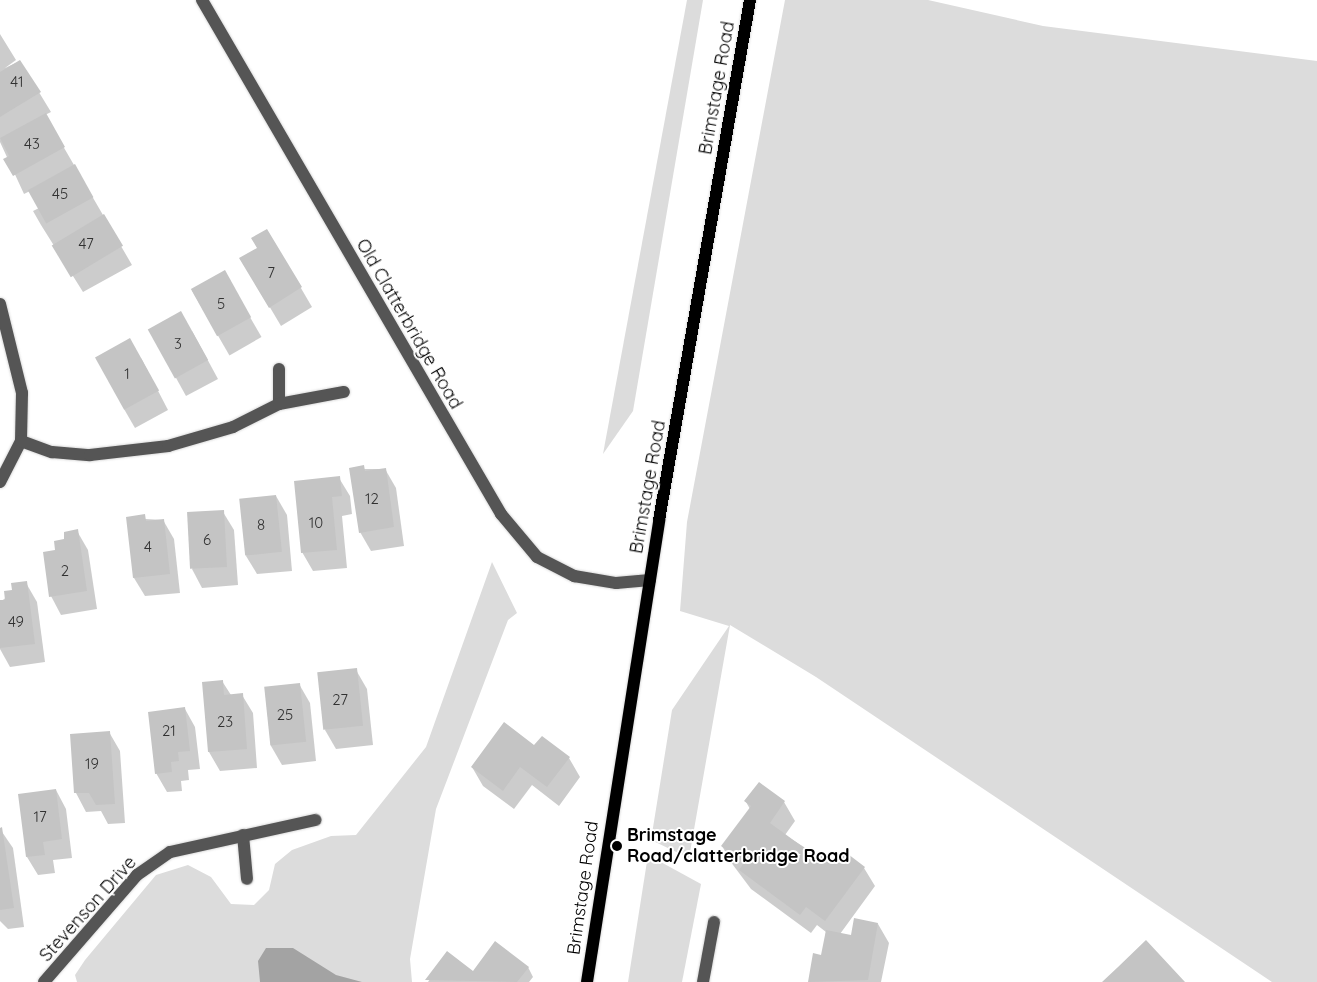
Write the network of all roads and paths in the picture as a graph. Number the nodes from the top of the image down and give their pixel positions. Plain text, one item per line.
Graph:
1 (202, 0) edge
2 (750, 0) edge
3 (0, 304) edge
4 (279, 369) dead end
5 (344, 392) dead end
6 (279, 404) junction
7 (21, 441) junction
8 (0, 482) edge
9 (650, 580) junction
10 (316, 820) dead end
11 (244, 835) junction
12 (247, 879) dead end
13 (714, 922) dead end
14 (44, 982) edge
15 (587, 982) edge
16 (703, 982) edge

1 - 9 street, Old Clatterbridge Road
2 - 9 main road, Brimstage Road
3 - 7 street
4 - 6 street
5 - 6 street
6 - 7 street
7 - 8 street
9 - 15 main road, Brimstage Road
10 - 11 street, Stevenson Drive
11 - 12 street
11 - 14 street, Stevenson Drive
13 - 16 street

